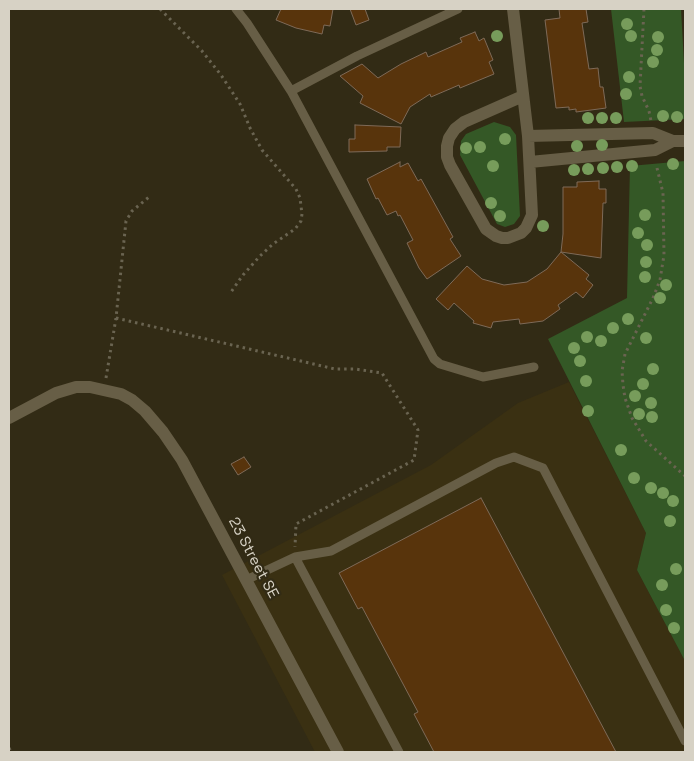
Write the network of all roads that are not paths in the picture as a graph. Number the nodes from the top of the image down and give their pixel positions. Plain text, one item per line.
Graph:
1 (236, 9) edge
2 (458, 9) edge
3 (513, 9) edge
4 (290, 91) junction
5 (523, 96) junction
6 (528, 136) junction
7 (679, 141) edge
8 (530, 162) junction
9 (534, 367) dead end
10 (9, 418) edge
11 (295, 557) junction
12 (246, 580) junction
13 (685, 740) edge
14 (338, 752) edge
15 (399, 752) edge

1 - 4 lane
2 - 4 lane
3 - 5 street
4 - 9 lane
5 - 6 street
5 - 8 street
6 - 7 street
6 - 8 street
7 - 8 street
10 - 12 street, 23 Street SE
11 - 12 lane
11 - 13 lane
11 - 15 lane
12 - 14 street, 23 Street SE

